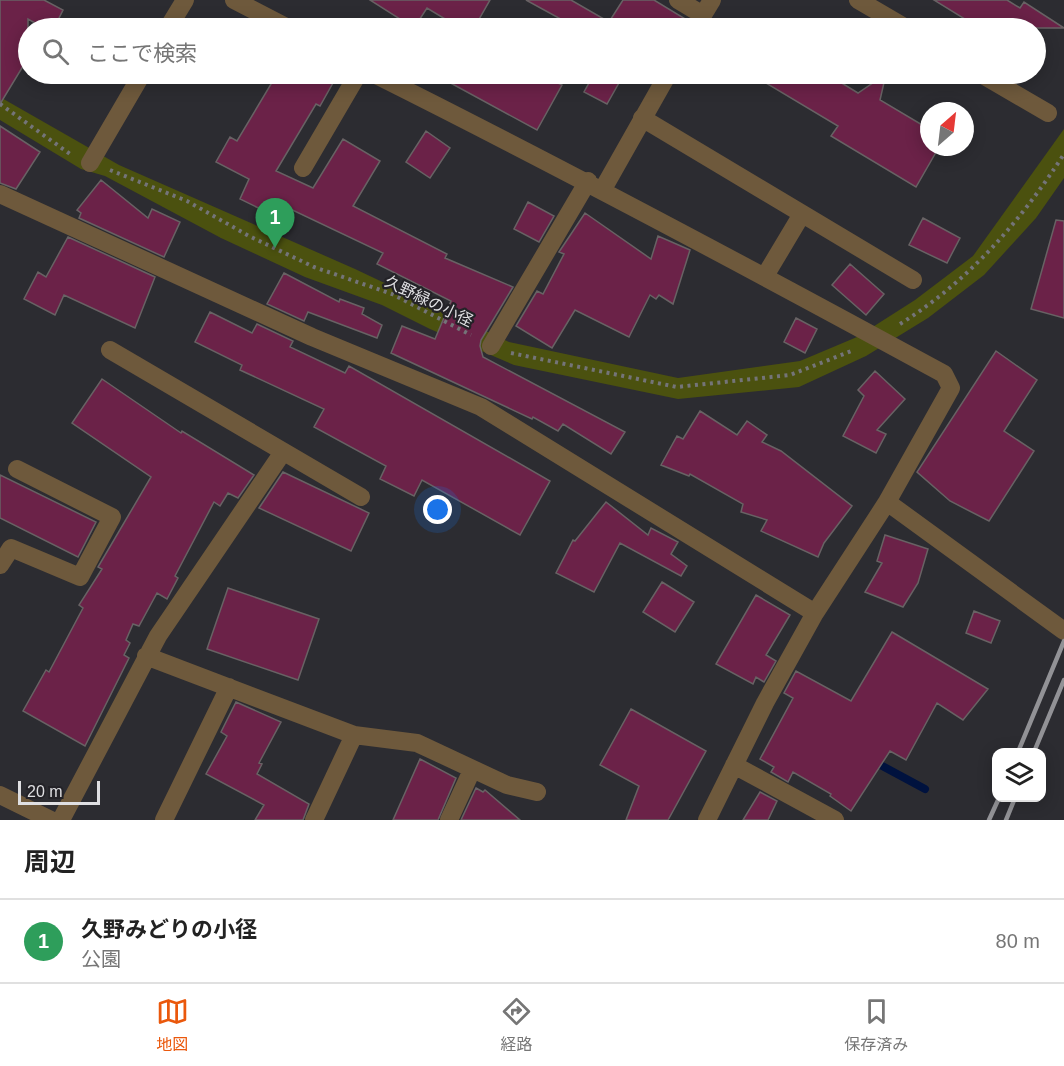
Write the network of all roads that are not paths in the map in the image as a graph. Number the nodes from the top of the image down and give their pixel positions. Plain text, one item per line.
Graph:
1 (185, 0) edge
2 (234, 0) edge
3 (678, 0) edge
4 (858, 0) edge
5 (703, 14) edge
6 (174, 18) edge
7 (269, 18) edge
8 (889, 18) edge
9 (136, 84) edge
10 (352, 84) edge
11 (394, 84) edge
12 (662, 84) edge
13 (998, 84) edge
14 (1047, 113) dead end
15 (642, 118) junction
16 (90, 163) road end
17 (303, 168) dead end
18 (595, 185) junction
19 (0, 194) edge
20 (802, 214) junction
21 (765, 276) junction
22 (913, 280) dead end
23 (491, 346) road end
24 (110, 350) dead end
25 (283, 452) junction
26 (17, 470) dead end
27 (361, 497) dead end
28 (887, 502) junction
29 (0, 565) edge
30 (815, 613) junction
31 (1064, 631) edge
32 (146, 656) junction
33 (229, 687) junction
34 (354, 735) junction
35 (734, 765) junction
36 (472, 770) junction
37 (537, 792) dead end
38 (0, 795) edge
39 (51, 820) edge
40 (61, 820) edge
41 (164, 820) edge
42 (314, 820) edge
43 (450, 820) edge
44 (707, 820) edge
45 (835, 820) edge

1 - 6 street
2 - 7 street
3 - 5 street
4 - 8 street
9 - 16 street
10 - 17 street
11 - 18 street
12 - 15 street
13 - 14 street
15 - 18 street
15 - 20 street
18 - 21 street
18 - 23 street
19 - 30 street
20 - 21 street
20 - 22 street
21 - 28 street
24 - 25 street
25 - 27 street
25 - 32 street
26 - 29 street
28 - 30 street
28 - 31 street
30 - 35 street
32 - 33 street
32 - 40 street
33 - 34 street
33 - 41 street
34 - 36 street
34 - 42 street
35 - 44 street
35 - 45 street
36 - 37 street
36 - 43 street
38 - 39 street

